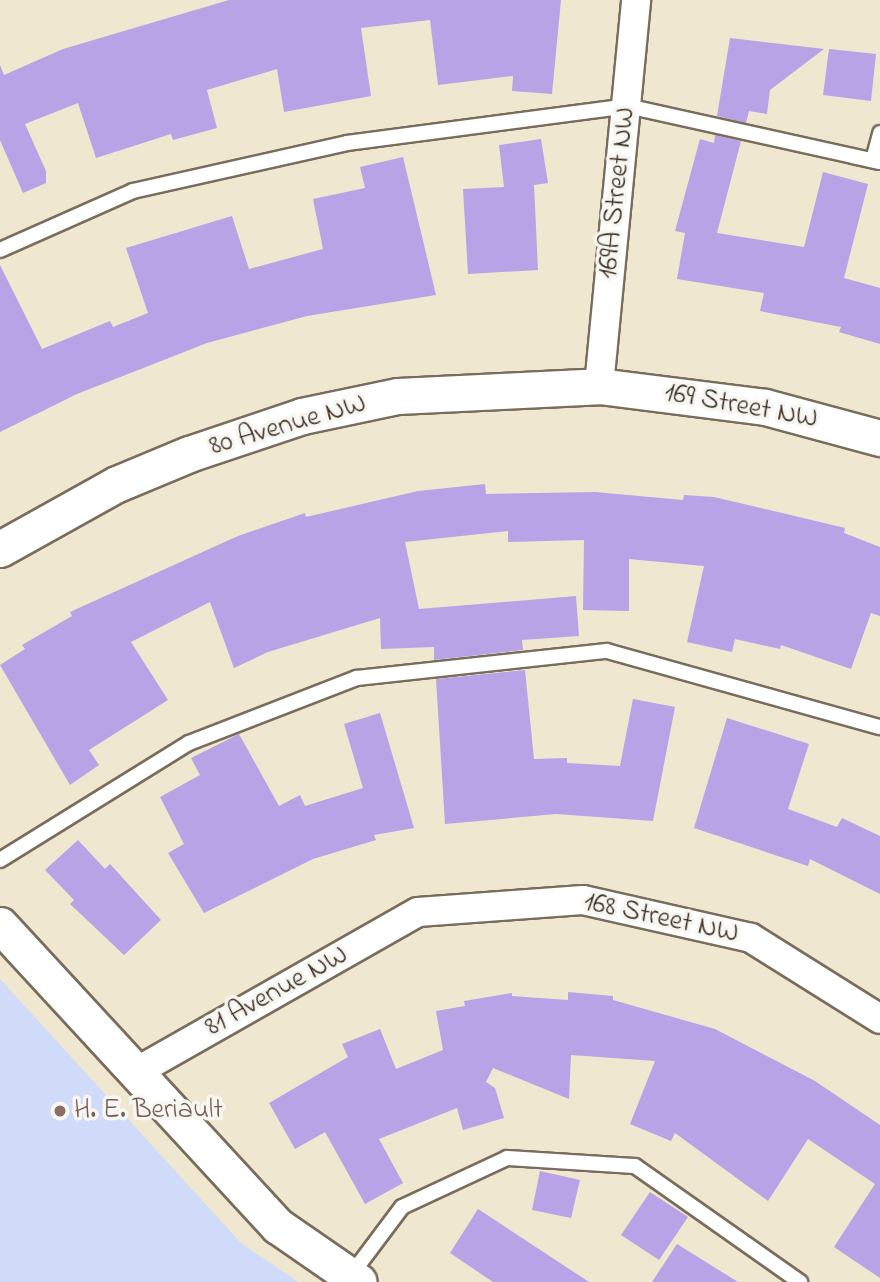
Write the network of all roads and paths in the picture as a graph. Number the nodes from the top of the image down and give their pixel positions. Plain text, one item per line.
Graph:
1 (636, 0) edge
2 (627, 106) junction
3 (880, 133) edge
4 (876, 161) edge
5 (0, 250) edge
6 (599, 386) junction
7 (880, 439) edge
8 (0, 549) edge
9 (880, 727) edge
10 (0, 860) edge
11 (418, 912) joint
12 (0, 925) edge
13 (880, 1018) edge
14 (136, 1072) junction
15 (355, 1279) edge
16 (800, 1282) edge

1 - 2 street, 169A Street NW
2 - 4 lane
2 - 5 lane
2 - 6 street, 169A Street NW
3 - 4 lane
6 - 7 street, 169 Street NW
6 - 8 street, 80 Avenue NW
9 - 10 lane
11 - 13 street, 168 Street NW
11 - 14 street, 81 Avenue NW
12 - 14 street
14 - 15 street
15 - 16 lane

